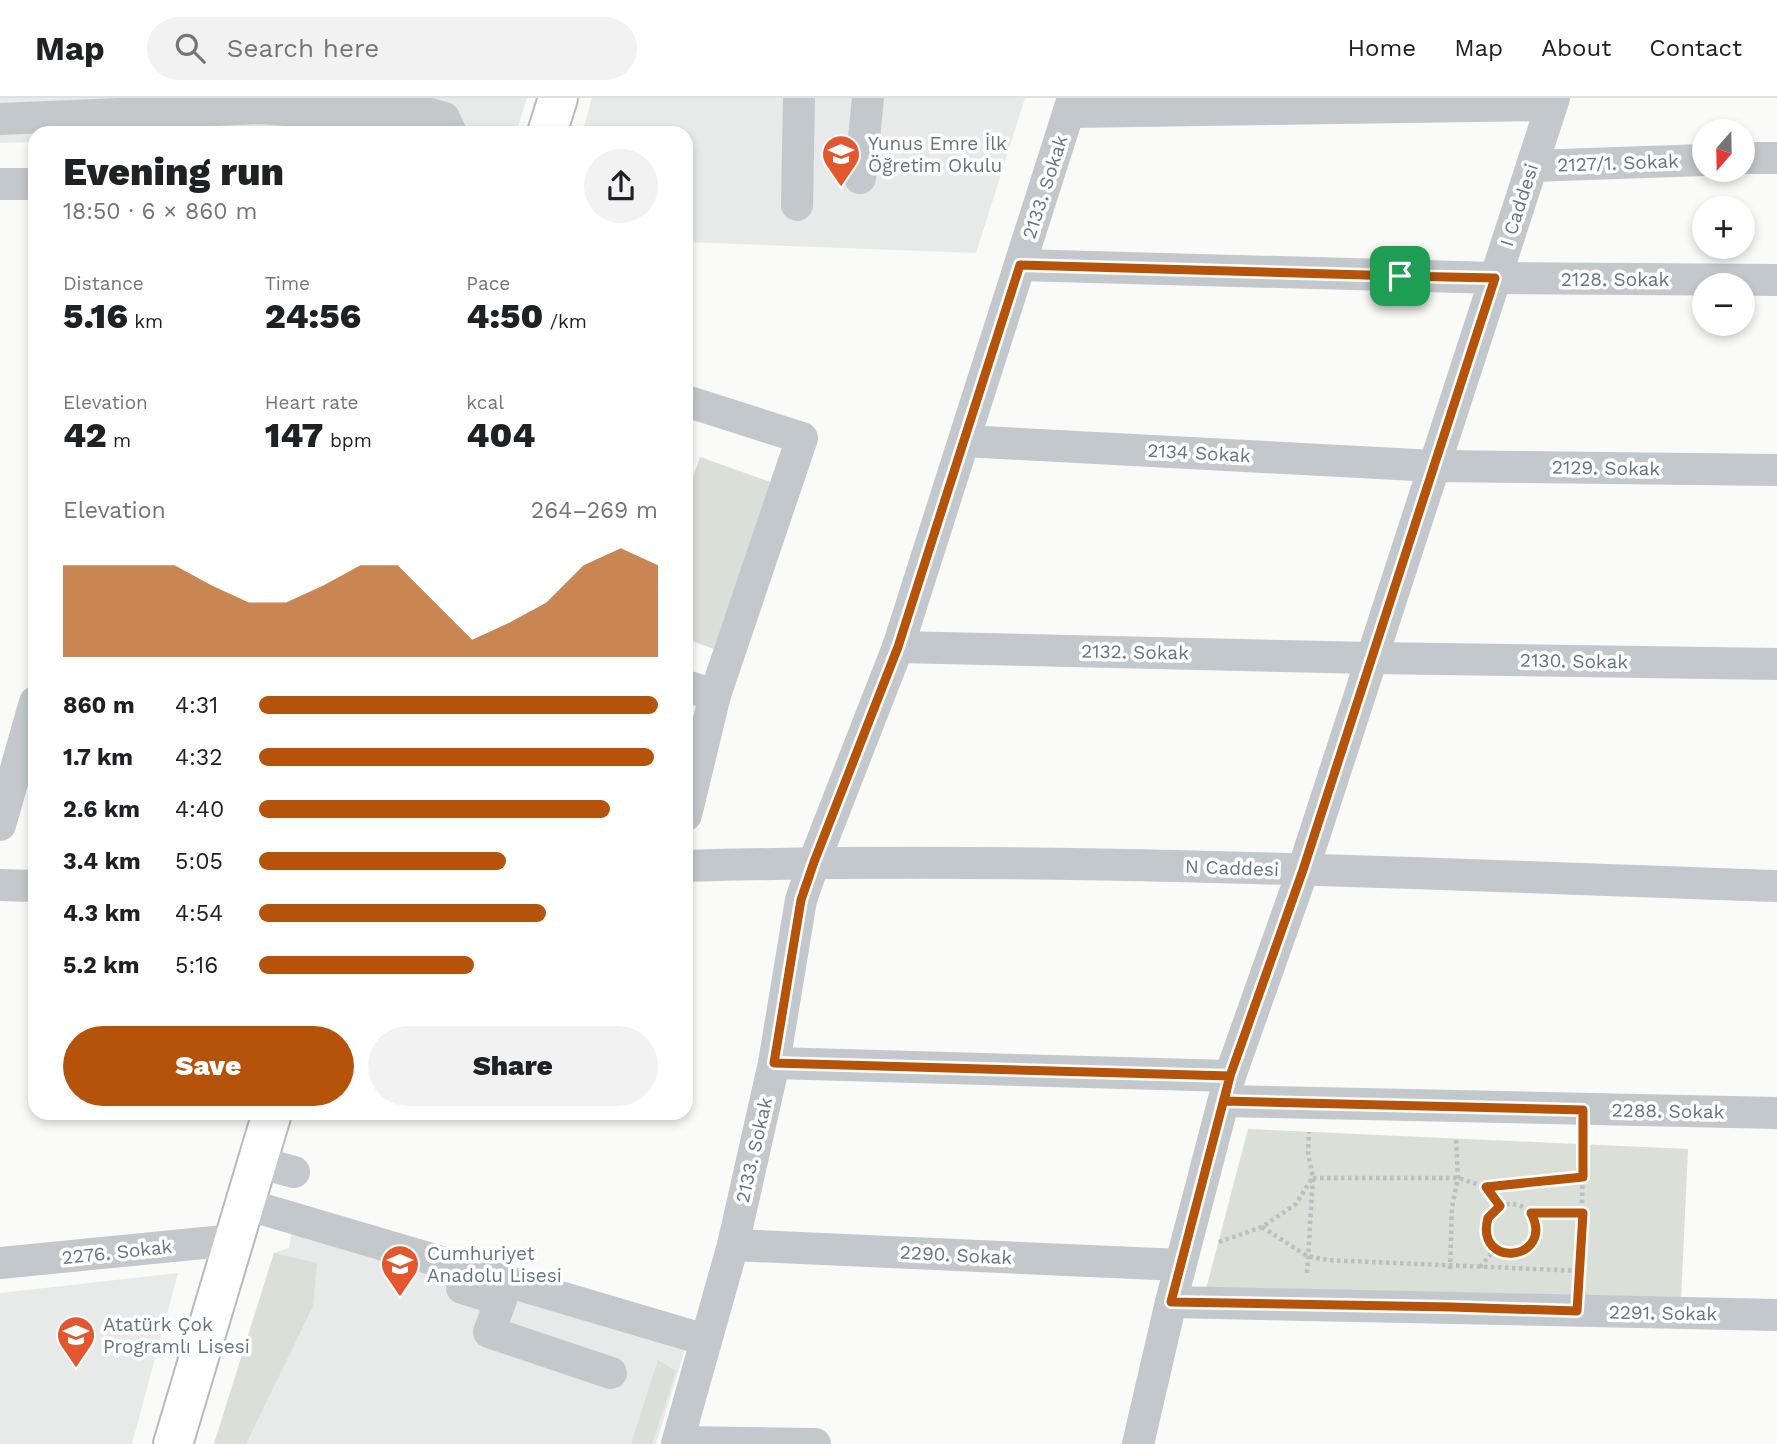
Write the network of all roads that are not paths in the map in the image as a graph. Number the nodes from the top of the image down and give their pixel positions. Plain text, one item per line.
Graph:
1 (558, 98) edge
2 (799, 98) edge
3 (869, 98) edge
4 (1553, 101) edge
5 (1071, 105) edge
6 (0, 119) edge
7 (448, 126) edge
8 (549, 126) edge
9 (1755, 158) edge
10 (1777, 158) edge
11 (1692, 160) edge
12 (1532, 166) junction
13 (860, 178) dead end
14 (0, 184) edge
15 (28, 184) edge
16 (797, 205) dead end
17 (1020, 265) junction
18 (1495, 278) junction
19 (1777, 280) edge
20 (693, 403) edge
21 (964, 441) junction
22 (1434, 466) junction
23 (1777, 470) edge
24 (898, 647) junction
25 (1372, 658) junction
26 (1777, 664) edge
27 (701, 690) edge
28 (28, 727) edge
29 (693, 757) edge
30 (0, 825) edge
31 (814, 862) junction
32 (693, 866) edge
33 (1303, 870) junction
34 (0, 885) edge
35 (28, 886) edge
36 (1777, 886) edge
37 (774, 1063) junction
38 (1227, 1088) junction
39 (1777, 1114) edge
40 (270, 1120) edge
41 (257, 1162) junction
42 (294, 1172) dead end
43 (239, 1223) junction
44 (733, 1245) junction
45 (0, 1263) edge
46 (1180, 1265) junction
47 (1171, 1302) junction
48 (1777, 1315) edge
49 (706, 1340) junction
50 (611, 1373) dead end
51 (677, 1443) edge
52 (173, 1444) edge
53 (815, 1444) edge
54 (1138, 1444) edge

1 - 8 main road
2 - 16 street
3 - 13 street
4 - 5 street
4 - 12 street, I Caddesi
5 - 17 street, 2133. Sokak
6 - 7 street
9 - 10 street
11 - 12 street, 2127/1. Sokak
12 - 18 street, I Caddesi
14 - 15 street
17 - 18 street, 2128. Sokak
17 - 21 street, 2133. Sokak
18 - 19 street, 2128. Sokak
18 - 22 street, I Caddesi
20 - 27 street
21 - 22 street, 2134 Sokak
21 - 24 street, 2133. Sokak
22 - 23 street, 2129. Sokak
22 - 25 street, I Caddesi
24 - 25 street, 2132. Sokak
24 - 31 street, 2133. Sokak
25 - 26 street, 2130. Sokak
25 - 33 street, I Caddesi
27 - 29 street
28 - 30 street
31 - 32 street, N Caddesi
31 - 33 street, N Caddesi
31 - 37 street, 2133. Sokak
33 - 36 street, N Caddesi
33 - 38 street, I Caddesi
34 - 35 street
37 - 38 street, 2288. Sokak
37 - 44 street, 2133. Sokak
38 - 39 street, 2288. Sokak
38 - 46 street, I Caddesi
40 - 41 main road
41 - 42 street
41 - 43 main road
43 - 45 street, 2276. Sokak
43 - 49 street
43 - 50 street
43 - 52 main road
44 - 46 street, 2290. Sokak
44 - 49 street, 2133. Sokak
46 - 47 street, I Caddesi
47 - 48 street, 2291. Sokak
47 - 54 street, I Caddesi
49 - 51 street, 2133. Sokak
51 - 53 street

